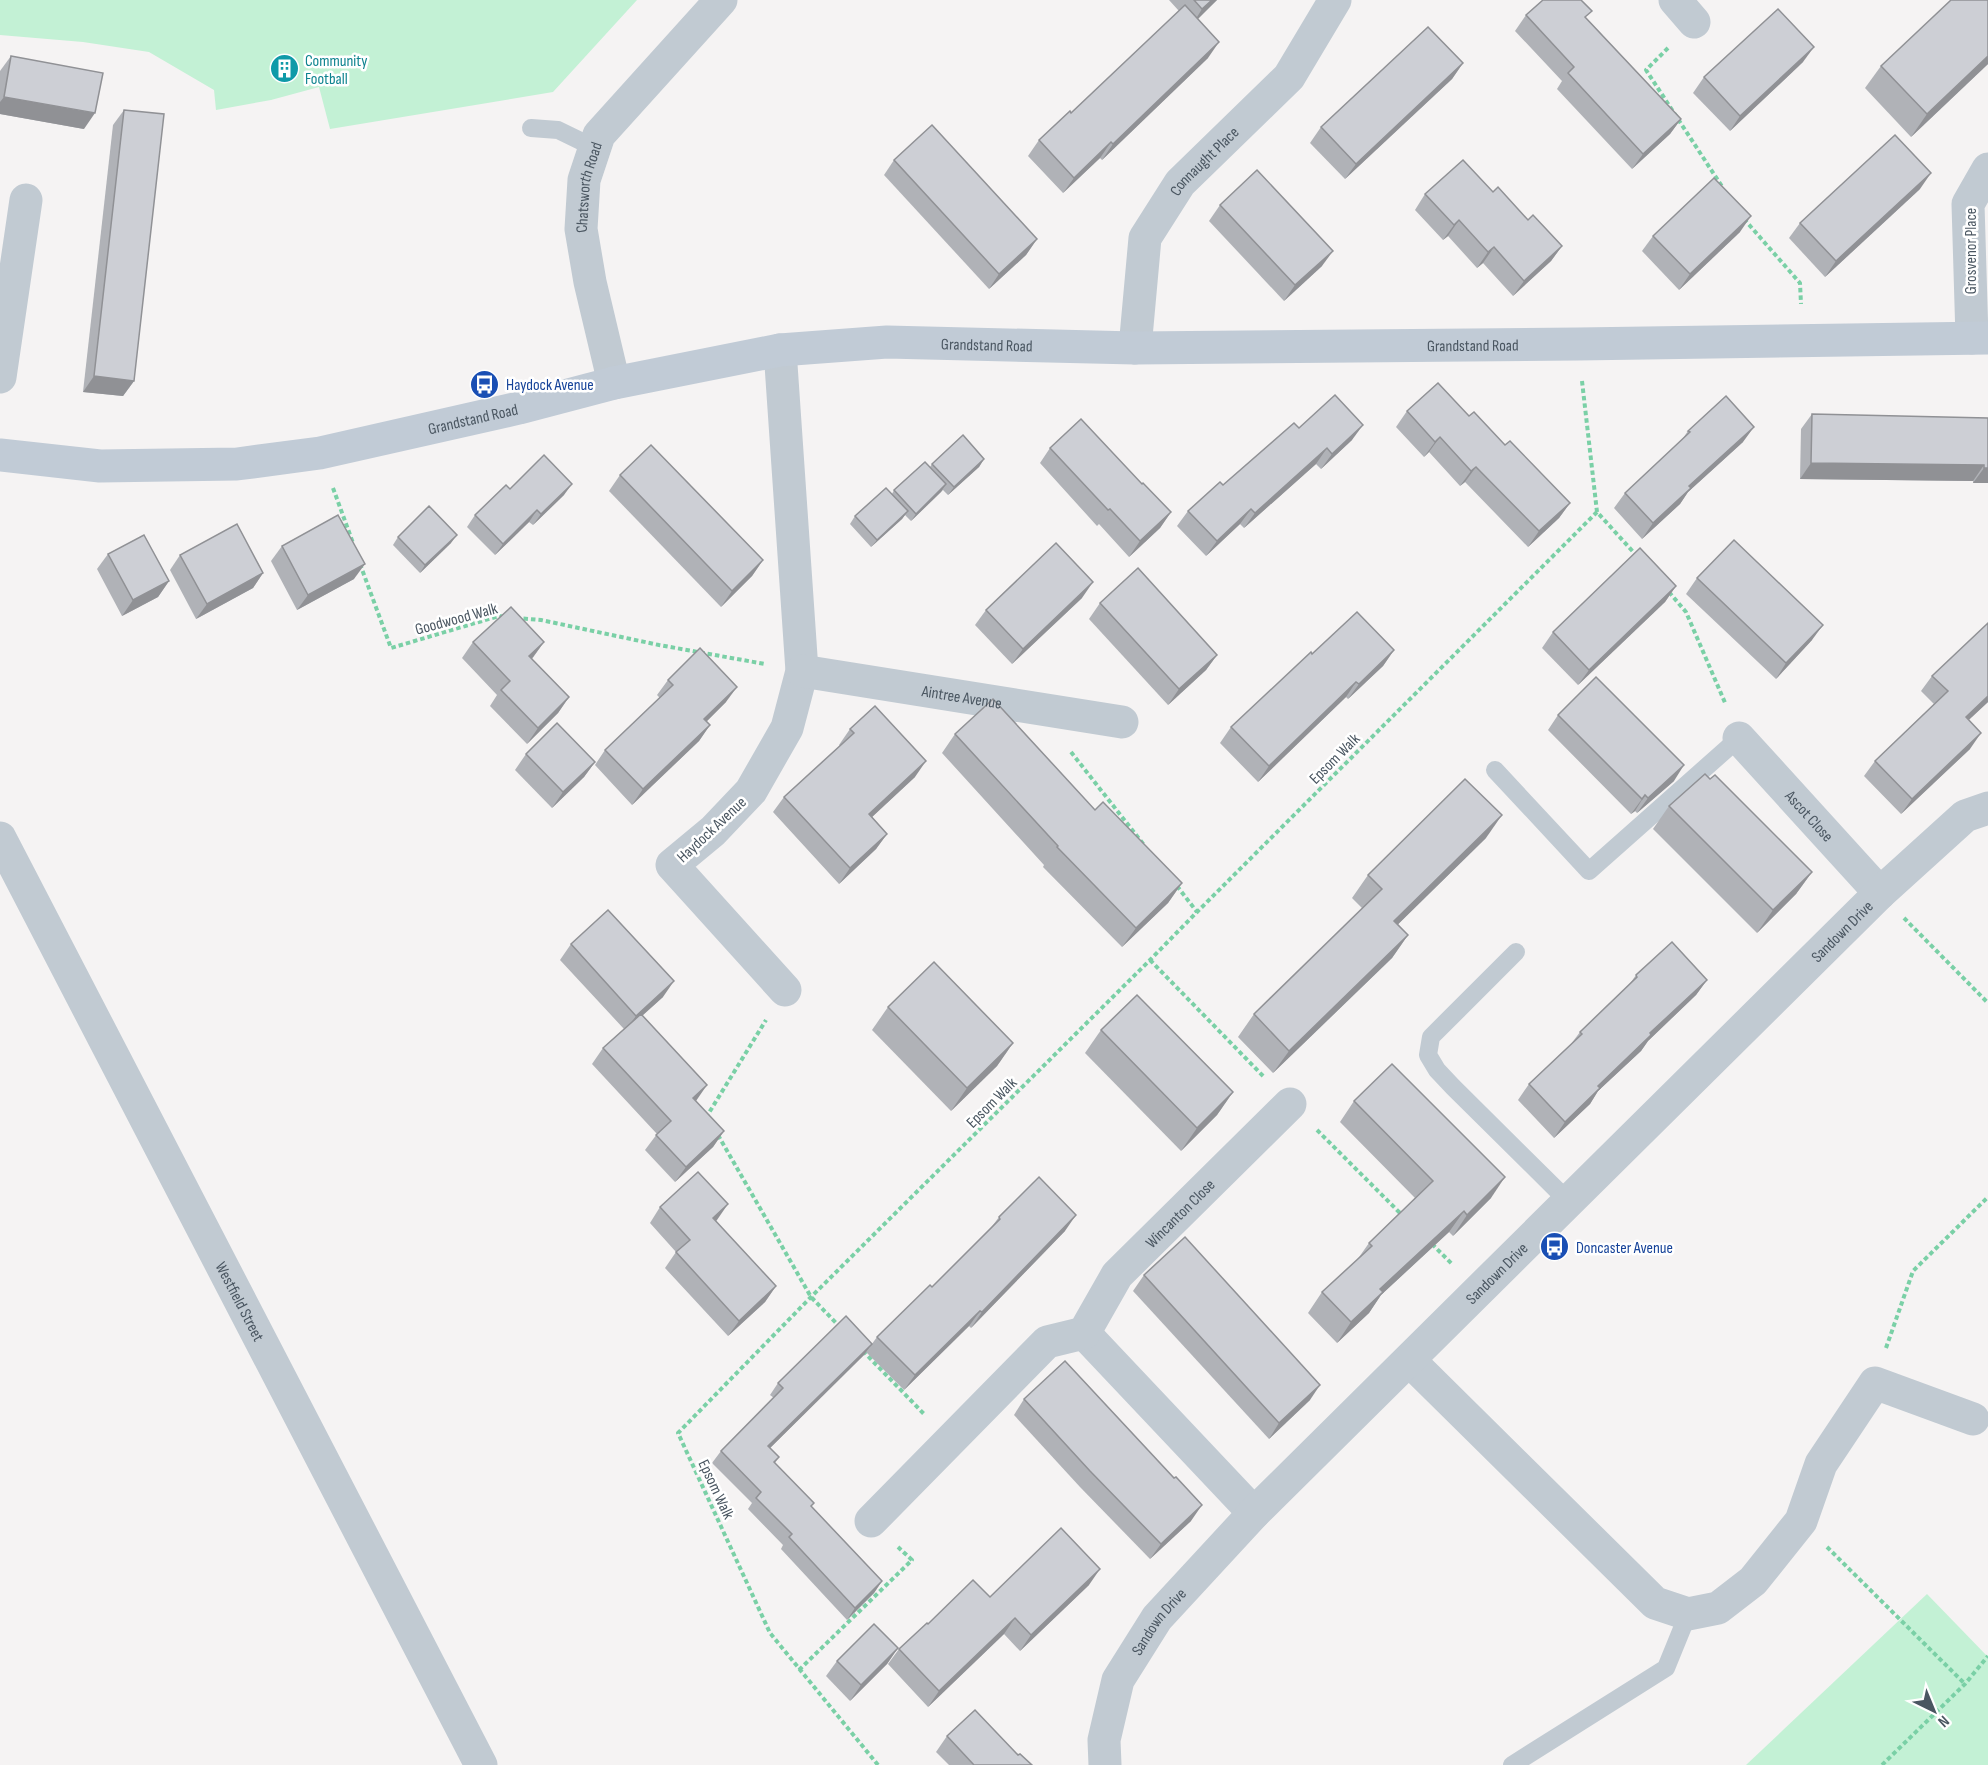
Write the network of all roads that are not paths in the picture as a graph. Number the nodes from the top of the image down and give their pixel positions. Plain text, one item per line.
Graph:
1 (721, 0) edge
2 (1335, 0) edge
3 (531, 128) dead end
4 (595, 148) junction
5 (1988, 169) edge
6 (26, 200) dead end
7 (1980, 338) edge
8 (1135, 348) junction
9 (780, 350) junction
10 (0, 376) edge
11 (614, 383) junction
12 (0, 455) edge
13 (802, 671) junction
14 (1122, 722) dead end
15 (1739, 738) joint
16 (1495, 770) dead end
17 (1988, 808) edge
18 (0, 838) edge
19 (1880, 893) junction
20 (1516, 952) dead end
21 (784, 990) road end
22 (1290, 1104) dead end
23 (1568, 1201) junction
24 (1084, 1333) junction
25 (1409, 1360) junction
26 (1973, 1419) dead end
27 (1254, 1513) junction
28 (871, 1521) road end
29 (1688, 1614) junction
30 (481, 1765) edge
31 (1105, 1765) edge
32 (1512, 1765) edge

1 - 4 street, Chatsworth Road
2 - 8 street, Connaught Place
3 - 4 lane
4 - 11 street, Chatsworth Road
5 - 7 street, Grosvenor Place
6 - 10 street
7 - 8 street, Grandstand Road
8 - 9 street, Grandstand Road
9 - 11 street, Grandstand Road
9 - 13 street, Haydock Avenue
11 - 12 street, Grandstand Road
13 - 14 street, Aintree Avenue
13 - 21 street, Haydock Avenue
15 - 16 lane
15 - 19 street, Ascot Close
17 - 19 street, Sandown Drive
18 - 30 street, Westfield Street
19 - 23 street, Sandown Drive
20 - 23 lane
22 - 24 street, Wincanton Close
23 - 25 street, Sandown Drive
24 - 27 street
24 - 28 street
25 - 27 street, Sandown Drive
25 - 29 street
26 - 29 street
27 - 31 street, Sandown Drive
29 - 32 lane

